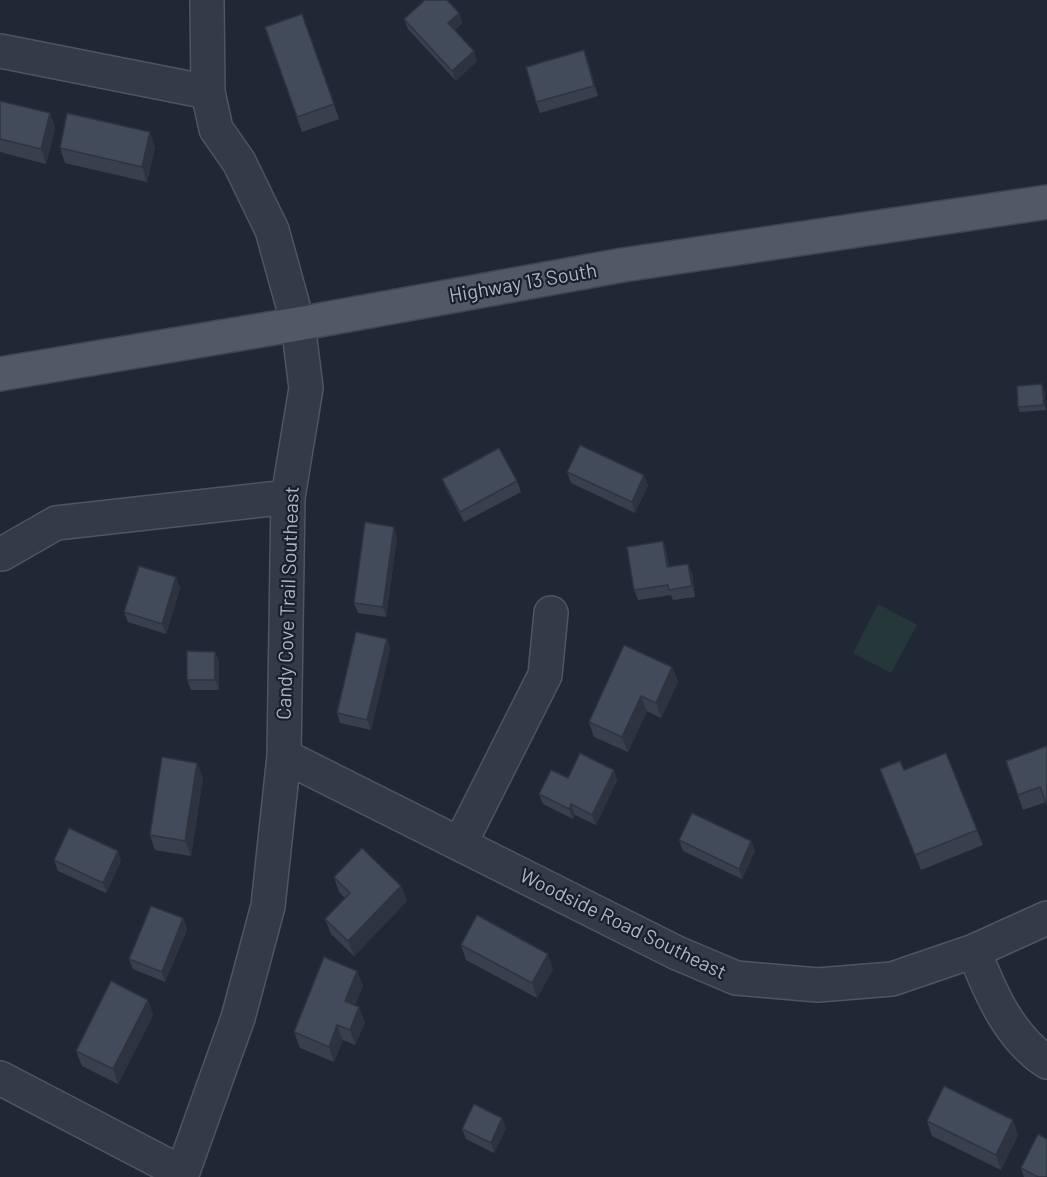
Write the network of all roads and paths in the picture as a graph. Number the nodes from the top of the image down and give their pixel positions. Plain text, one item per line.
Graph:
1 (207, 0) edge
2 (0, 51) edge
3 (208, 92) junction
4 (1047, 202) edge
5 (298, 324) junction
6 (0, 374) edge
7 (288, 497) junction
8 (2, 554) dead end
9 (551, 613) dead end
10 (284, 756) junction
11 (460, 844) junction
12 (1047, 918) edge
13 (974, 951) junction
14 (1047, 1062) edge
15 (0, 1078) edge
16 (181, 1175) edge

1 - 3 street, Candy Cove Trail Southeast
2 - 3 street
3 - 5 street, Candy Cove Trail Southeast
4 - 5 main road, Highway 13 South
5 - 6 main road, Highway 13 South
5 - 7 street, Candy Cove Trail Southeast
7 - 8 street
7 - 10 street, Candy Cove Trail Southeast
9 - 11 street
10 - 11 street, Woodside Road Southeast
10 - 16 street, Candy Cove Trail Southeast
11 - 13 street, Woodside Road Southeast
12 - 13 street, Woodside Road Southeast
13 - 14 street
15 - 16 street

